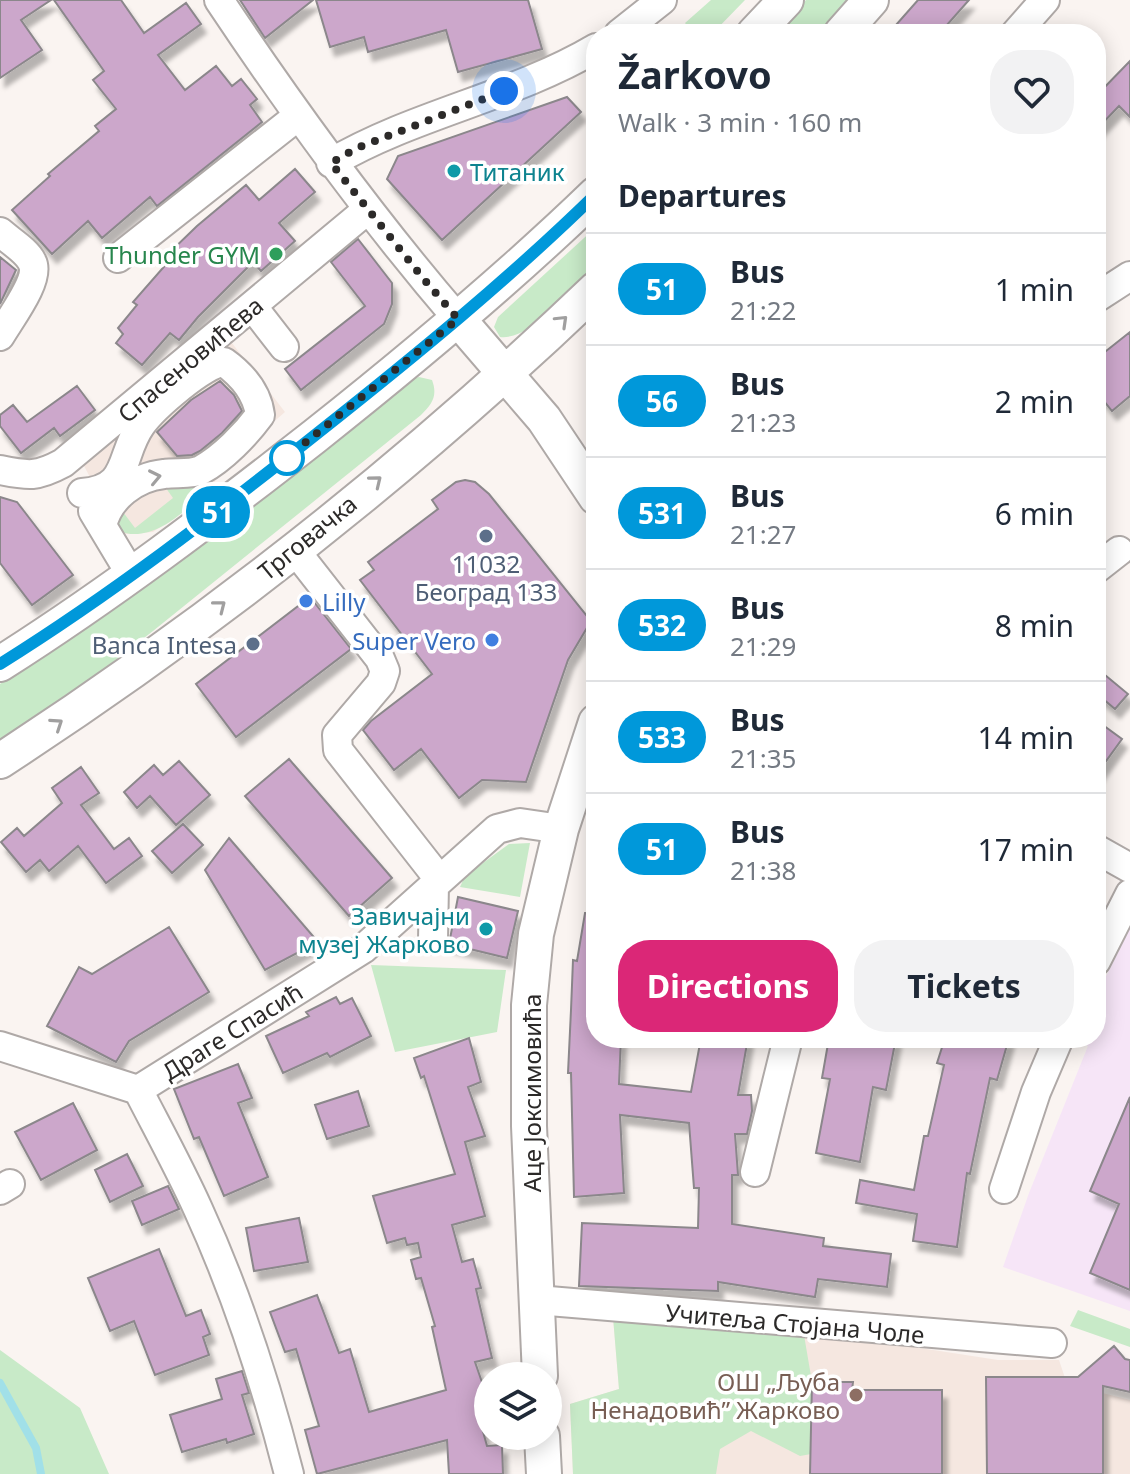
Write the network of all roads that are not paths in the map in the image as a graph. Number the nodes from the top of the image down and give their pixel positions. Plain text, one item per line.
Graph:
1 (219, 0) edge
2 (662, 0) edge
3 (786, 0) edge
4 (871, 0) edge
5 (1045, 0) edge
6 (632, 24) edge
7 (763, 24) edge
8 (850, 24) edge
9 (1024, 24) edge
10 (586, 53) edge
11 (298, 116) junction
12 (331, 163) junction
13 (586, 203) edge
14 (367, 210) junction
15 (0, 232) edge
16 (118, 258) dead end
17 (1130, 276) edge
18 (1106, 292) edge
19 (586, 298) edge
20 (253, 307) junction
21 (458, 319) junction
22 (0, 336) edge
23 (284, 347) dead end
24 (505, 374) junction
25 (63, 463) junction
26 (0, 470) edge
27 (586, 482) edge
28 (82, 493) junction
29 (102, 526) junction
30 (294, 549) junction
31 (1119, 551) dead end
32 (1106, 561) edge
33 (132, 576) junction
34 (0, 664) edge
35 (586, 753) edge
36 (0, 761) edge
37 (561, 829) junction
38 (1106, 855) edge
39 (1130, 868) edge
40 (437, 882) junction
41 (1130, 894) edge
42 (433, 940) dead end
43 (1106, 941) edge
44 (0, 1046) edge
45 (786, 1048) edge
46 (1055, 1048) edge
47 (138, 1090) junction
48 (755, 1172) dead end
49 (1004, 1189) dead end
50 (537, 1300) junction
51 (1052, 1343) dead end
52 (539, 1362) edge
53 (543, 1450) edge
54 (289, 1474) edge
55 (544, 1474) edge

1 - 11 street
2 - 6 street
3 - 7 main road
4 - 8 main road
5 - 9 street
10 - 12 street
11 - 12 street
11 - 16 street
12 - 14 street
13 - 21 main road
14 - 20 street, Спасеновићева
14 - 21 street
15 - 22 street
17 - 18 street
24 -> 19 main road, Трговачка
20 - 23 street
20 - 25 street, Спасеновићева
21 - 24 main road
21 - 33 main road
24 - 27 main road
30 -> 24 main road, Трговачка
25 - 26 street, Спасеновићева
25 - 28 street
28 - 29 street
29 -> 28 street
29 - 33 street
36 -> 30 main road, Трговачка
30 - 40 street
31 - 32 street
33 - 34 main road
35 - 37 main road, Аце Јоксимовића
37 - 40 street, Драге Спасић
37 - 50 main road, Аце Јоксимовића
38 - 39 street
40 - 42 street
40 - 47 street, Драге Спасић
41 - 43 street
44 - 47 street, Драге Спасић
45 - 48 street
46 - 49 street
47 - 54 street, Драге Спасић
50 - 51 street, Учитеља Стојана Чоле
50 - 52 main road, Аце Јоксимовића
53 - 55 main road

